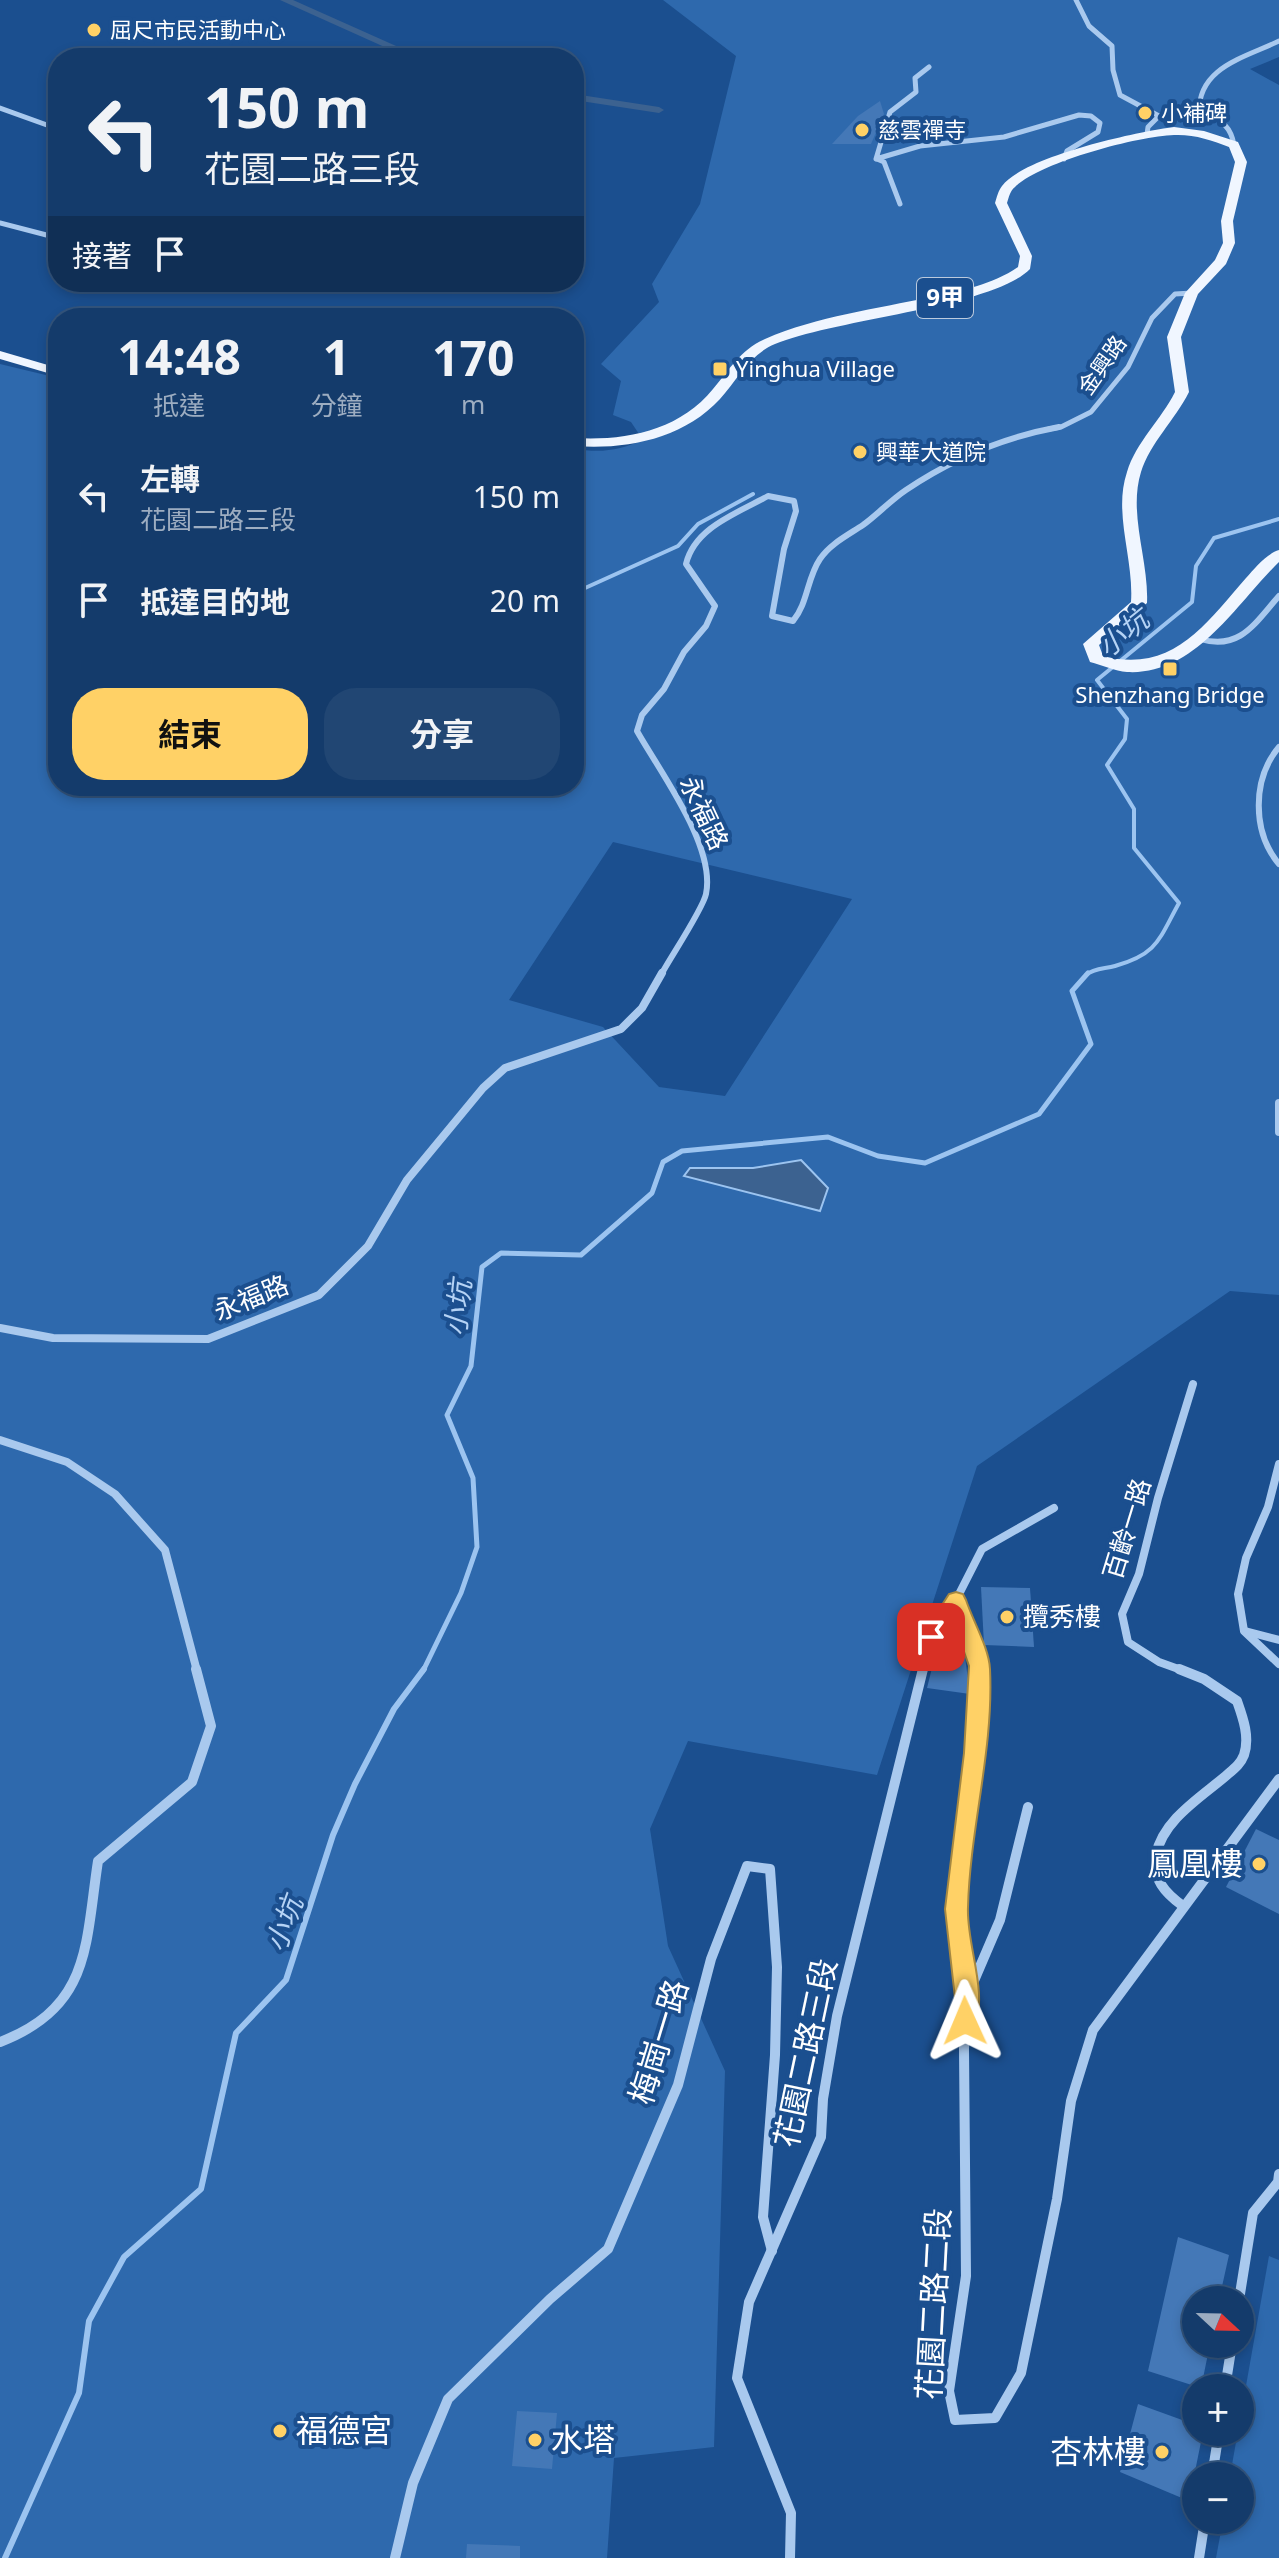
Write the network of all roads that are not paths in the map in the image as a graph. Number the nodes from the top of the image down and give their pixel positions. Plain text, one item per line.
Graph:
1 (1076, 0) edge
2 (1279, 41) edge
3 (929, 67) dead end
4 (0, 108) edge
5 (1199, 113) junction
6 (1159, 116) junction
7 (48, 125) edge
8 (1147, 134) junction
9 (1234, 145) junction
10 (876, 159) junction
11 (1064, 160) junction
12 (900, 204) dead end
13 (0, 223) edge
14 (48, 235) edge
15 (1192, 293) junction
16 (0, 355) edge
17 (48, 369) edge
18 (1023, 434) joint
19 (584, 442) edge
20 (1279, 554) edge
21 (1279, 596) edge
22 (1200, 639) junction
23 (1279, 747) edge
24 (1279, 864) edge
25 (1279, 1103) edge
26 (1279, 1132) edge
27 (0, 1328) edge
28 (1193, 1384) dead end
29 (0, 1440) edge
30 (1279, 1464) edge
31 (1054, 1508) dead end
32 (956, 1600) junction
33 (1244, 1631) junction
34 (1279, 1640) edge
35 (1279, 1664) edge
36 (1279, 1779) edge
37 (1028, 1807) dead end
38 (1183, 1906) junction
39 (967, 1998) junction
40 (0, 2042) edge
41 (1279, 2174) edge
42 (772, 2251) junction
43 (1241, 2286) edge
44 (1203, 2534) edge
45 (395, 2558) edge
46 (790, 2558) edge
47 (1199, 2558) edge

1 - 6 street
2 - 5 street
3 - 10 street
4 - 7 street
5 - 6 street
5 - 9 street
6 - 8 street
8 - 9 main road, 9甲
8 - 11 main road, 9甲
9 - 15 main road
10 - 11 street
10 - 12 street
11 - 19 main road, 9甲
13 - 14 street
15 - 18 street, 金興路
15 - 22 main road
16 - 17 main road
18 - 27 street, 永福路
20 - 22 main road
21 - 22 street
23 - 24 street
25 - 26 street
28 - 38 street, 百齡一路
29 - 40 street
30 - 33 street
31 - 32 street
32 - 39 street, 花園二路二段
32 - 42 street, 花園二路三段
33 - 34 street
33 - 35 street
36 - 38 street
37 - 39 street
38 - 39 street, 花園二路二段
41 - 43 street
42 - 45 street, 梅崗一路
42 - 46 street, 花園二路三段
44 - 47 street

